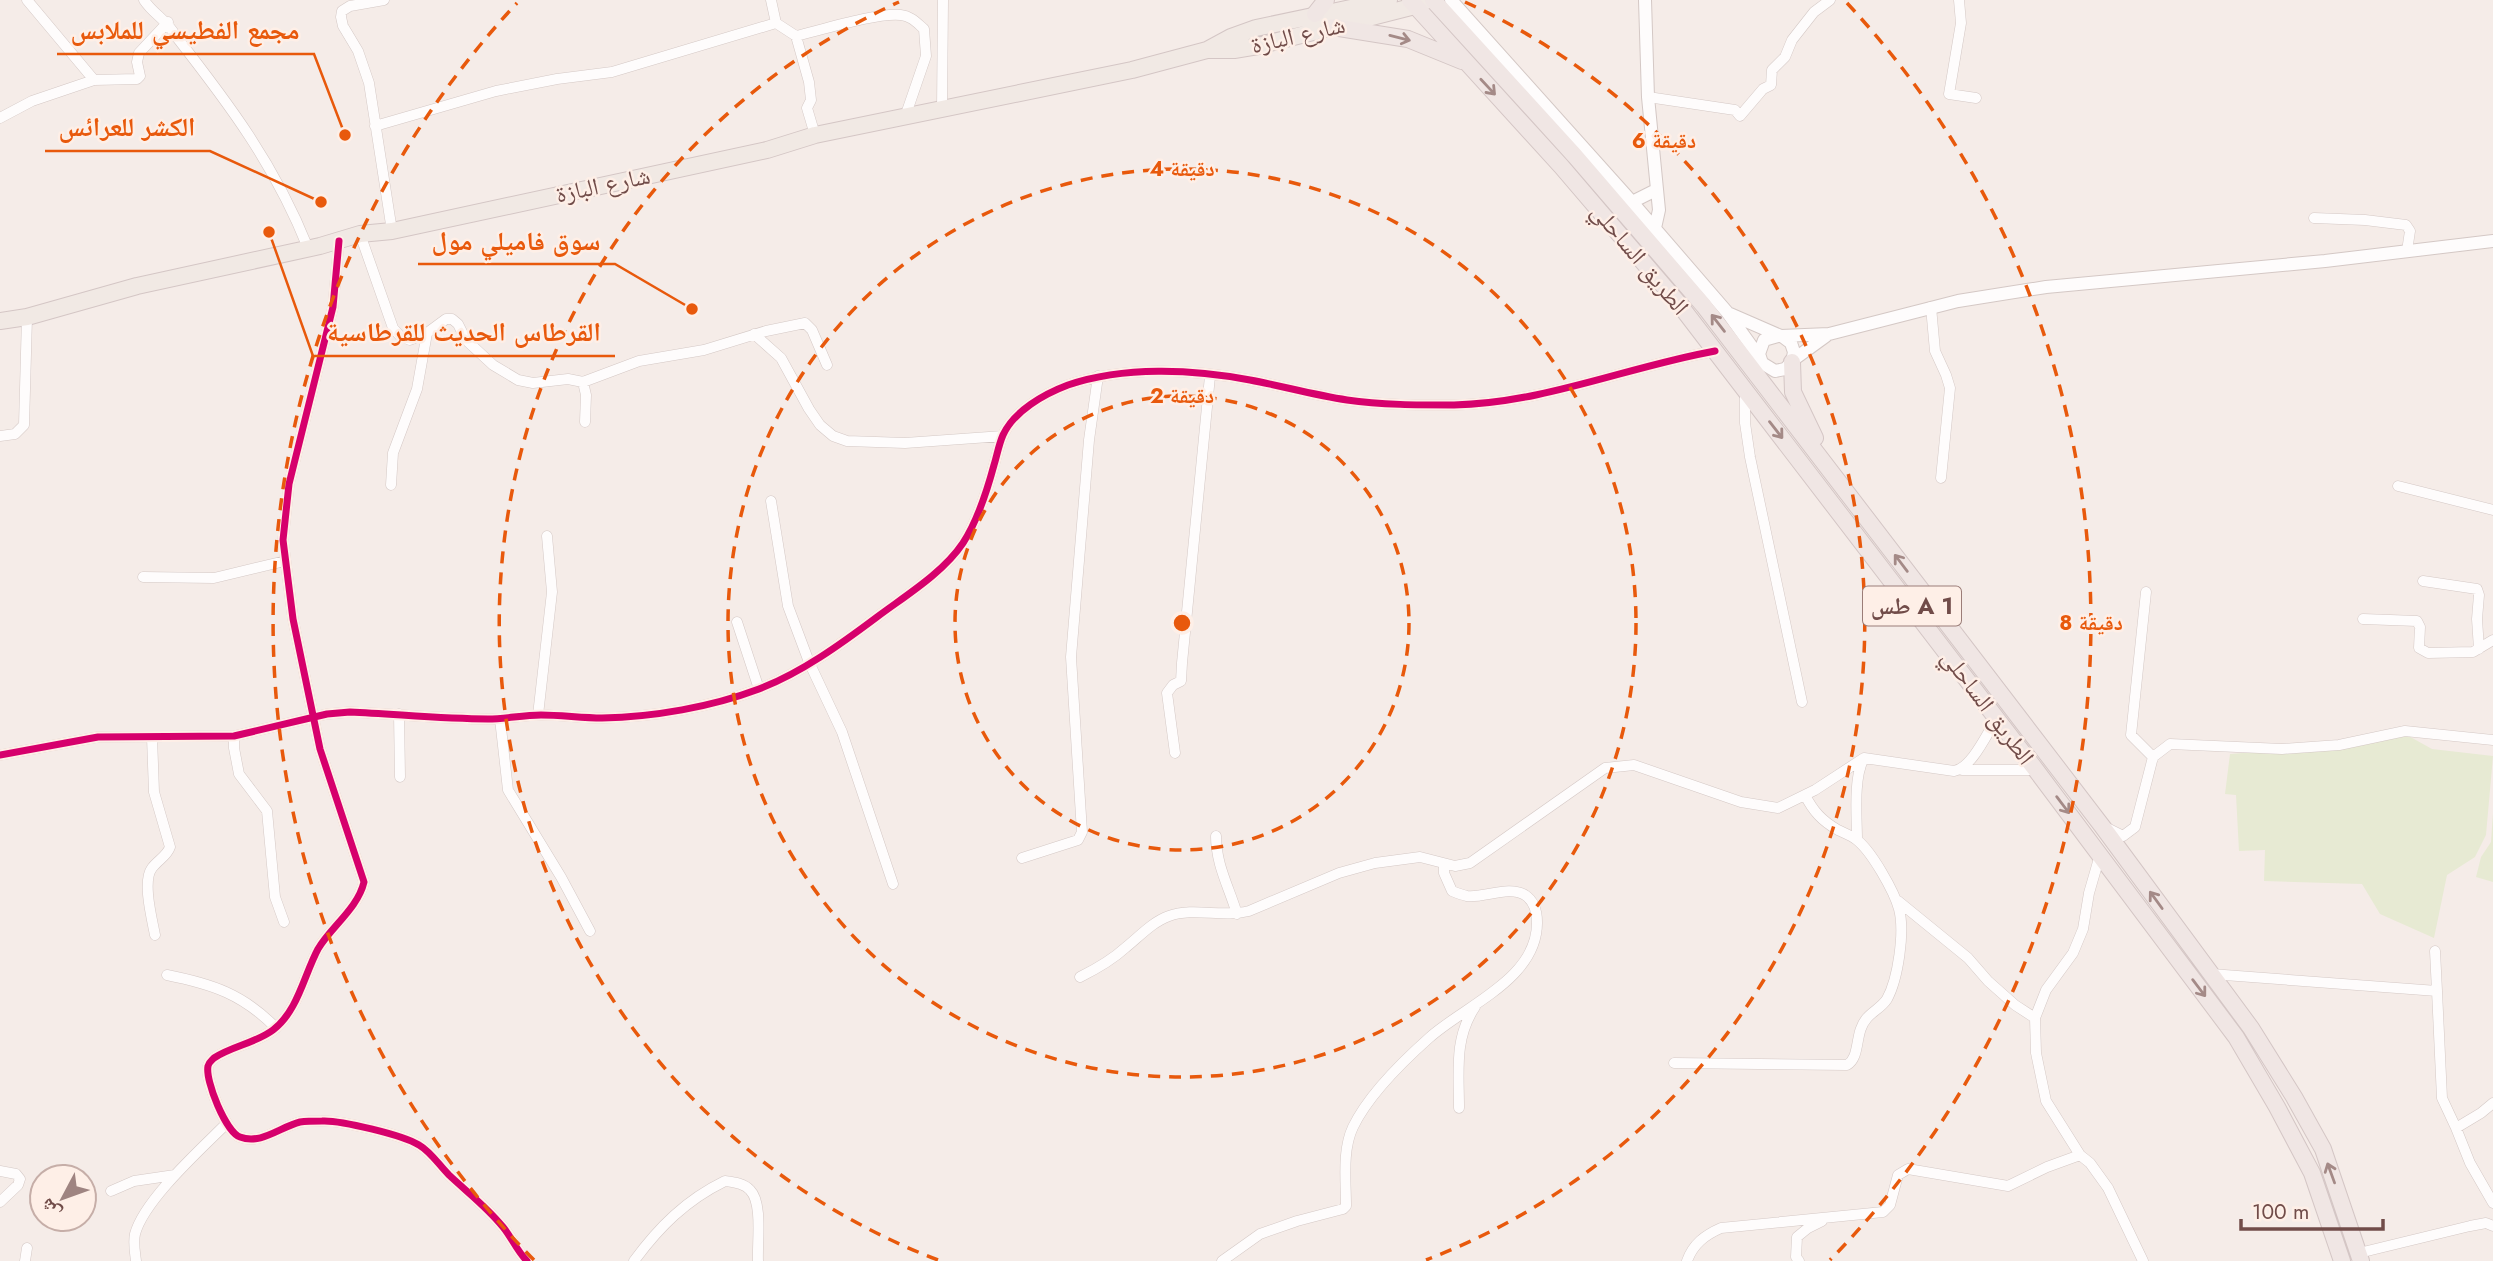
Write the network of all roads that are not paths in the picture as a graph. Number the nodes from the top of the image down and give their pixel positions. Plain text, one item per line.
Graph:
1 (27, 0) edge
2 (144, 0) edge
3 (384, 0) edge
4 (771, 0) edge
5 (943, 0) edge
6 (1326, 0) edge
7 (1389, 0) edge
8 (1451, 0) edge
9 (1645, 0) edge
10 (1830, 0) edge
11 (1959, 0) edge
12 (1421, 1) edge
13 (1315, 15) junction
14 (169, 22) junction
15 (776, 23) junction
16 (1333, 27) junction
17 (796, 36) junction
18 (1207, 50) junction
19 (1466, 63) junction
20 (93, 80) junction
21 (1648, 97) junction
22 (1976, 98) dead end
23 (942, 110) junction
24 (0, 118) edge
25 (905, 118) junction
26 (375, 126) junction
27 (816, 135) junction
28 (1656, 190) junction
29 (1632, 202) junction
30 (2314, 218) dead end
31 (1655, 228) junction
32 (392, 231) junction
33 (360, 234) junction
34 (339, 241) junction
35 (2493, 241) edge
36 (307, 248) junction
37 (2407, 251) junction
38 (1931, 307) junction
39 (1727, 312) junction
40 (27, 317) junction
41 (0, 321) edge
42 (427, 333) junction
43 (754, 334) junction
44 (1829, 334) junction
45 (1780, 336) junction
46 (1715, 351) junction
47 (1760, 358) junction
48 (1792, 361) junction
49 (827, 365) dead end
50 (1098, 376) junction
51 (1210, 376) junction
52 (583, 382) junction
53 (1745, 389) junction
54 (585, 422) dead end
55 (0, 436) edge
56 (1003, 436) junction
57 (1833, 474) junction
58 (1941, 478) dead end
59 (391, 485) dead end
60 (2398, 486) dead end
61 (771, 500) dead end
62 (2493, 510) edge
63 (547, 536) dead end
64 (285, 561) junction
65 (143, 578) dead end
66 (2423, 581) dead end
67 (2146, 592) dead end
68 (2363, 619) dead end
69 (737, 622) dead end
70 (2493, 640) edge
71 (2479, 649) junction
72 (809, 662) junction
73 (759, 689) junction
74 (1802, 702) dead end
75 (399, 714) junction
76 (538, 715) junction
77 (314, 717) junction
78 (1997, 718) junction
79 (500, 719) junction
80 (234, 736) junction
81 (152, 737) junction
82 (2493, 740) edge
83 (1175, 753) dead end
84 (0, 755) edge
85 (2153, 757) junction
86 (1864, 758) junction
87 (1962, 770) junction
88 (2036, 770) junction
89 (400, 777) dead end
90 (1805, 795) junction
91 (2102, 826) junction
92 (1216, 836) dead end
93 (1857, 840) junction
94 (2100, 855) junction
95 (1022, 858) dead end
96 (1444, 864) junction
97 (893, 884) dead end
98 (1896, 900) junction
99 (1237, 914) junction
100 (284, 922) dead end
101 (590, 931) dead end
102 (155, 935) dead end
103 (2435, 951) dead end
104 (2211, 974) junction
105 (167, 975) dead end
106 (1080, 977) dead end
107 (2437, 991) junction
108 (1477, 1004) junction
109 (2035, 1018) junction
110 (276, 1028) junction
111 (1674, 1063) dead end
112 (2493, 1103) edge
113 (1459, 1108) dead end
114 (226, 1124) junction
115 (2456, 1128) junction
116 (2080, 1155) junction
117 (0, 1171) edge
118 (175, 1175) junction
119 (111, 1191) dead end
120 (0, 1202) edge
121 (2493, 1203) edge
122 (1828, 1218) junction
123 (2493, 1226) edge
124 (27, 1248) dead end
125 (2360, 1257) edge
126 (25, 1261) edge
127 (136, 1261) edge
128 (527, 1261) edge
129 (634, 1261) edge
130 (758, 1261) edge
131 (1222, 1261) edge
132 (1687, 1261) edge
133 (1798, 1261) edge
134 (2143, 1261) edge
135 (2342, 1261) edge

1 - 20 street
2 - 14 street
3 - 26 street
4 - 15 street
5 - 23 street
6 - 13 highway
7 - 13 main road, شارع البازة
8 - 29 street
9 - 21 street
10 - 21 street
11 - 22 street
12 - 16 main road, شارع البازة
12 - 19 highway, الطريق الساحلي / طس A 1
57 -> 12 highway, الطريق الساحلي / طس A 1
13 - 18 main road, شارع البازة
14 - 20 street
14 - 36 street
15 - 17 street
15 - 26 street
16 - 18 main road, شارع البازة
16 -> 19 highway
17 - 25 street
17 - 27 street
18 - 23 main road, شارع البازة
19 -> 46 highway, الطريق الساحلي / طس A 1
20 - 24 street
21 - 28 street
23 - 25 main road, شارع البازة
25 - 27 main road, شارع البازة
26 - 32 street
27 - 32 main road, شارع البازة
28 - 29 street
28 - 31 street
29 - 31 street
30 - 37 street
31 - 39 street
32 - 33 main road, شارع البازة
33 - 34 main road, شارع البازة
33 - 42 street
34 - 36 main road, شارع البازة
34 - 64 street
35 - 37 street
36 - 40 main road, شارع البازة
37 - 38 street
38 - 44 street
38 - 58 street
39 - 45 street
39 - 47 street
40 - 41 main road, شارع البازة
40 - 55 street
42 - 52 street
42 - 59 street
43 - 49 street
43 - 52 street
43 - 56 street
44 - 45 street
44 - 48 street
45 - 47 street
45 - 48 street
46 - 51 street
46 - 53 highway, الطريق الساحلي / طس A 1
47 - 48 street
48 - 57 highway
50 - 51 street
50 - 56 street
50 - 95 street
51 - 83 street
52 - 54 street
53 - 74 street
53 -> 78 highway, الطريق الساحلي / طس A 1
56 - 72 street
91 -> 57 highway, الطريق الساحلي / طس A 1
60 - 62 street
61 - 72 street
63 - 76 street
64 - 65 street
64 - 77 street
66 - 71 street
67 - 85 street
68 - 71 street
69 - 73 street
70 - 71 street
72 - 73 street
72 - 97 street
73 - 76 street
75 - 77 street
75 - 79 street
75 - 89 street
76 - 79 street
77 - 80 street
77 - 110 street
78 - 87 street
78 - 88 highway, الطريق الساحلي / طس A 1
79 - 101 street
80 - 81 street
80 - 100 street
81 - 84 street
81 - 102 street
82 - 85 street
85 - 91 street
86 - 87 street
86 - 90 street
86 - 93 street
87 - 88 street
88 -> 94 highway, الطريق الساحلي / طس A 1
90 - 93 street
90 - 96 street
104 -> 91 highway, الطريق الساحلي / طس A 1
92 - 99 street
93 - 98 street
94 - 109 street
94 -> 135 highway, الطريق الساحلي / طس A 1
96 - 99 street
96 - 108 street
98 - 109 street
98 - 111 street
99 - 106 street
103 - 107 street
104 - 107 street
125 -> 104 highway, الطريق الساحلي / طس A 1
105 - 110 street
107 - 115 street
108 - 113 street
108 - 131 street
109 - 116 street
110 - 114 street
112 - 115 street
114 - 118 street
114 - 128 street
115 - 121 street
116 - 122 street
116 - 134 street
117 - 120 street
118 - 119 street
118 - 127 street
122 - 132 street
122 - 133 street
123 - 125 street
124 - 126 street
129 - 130 street

